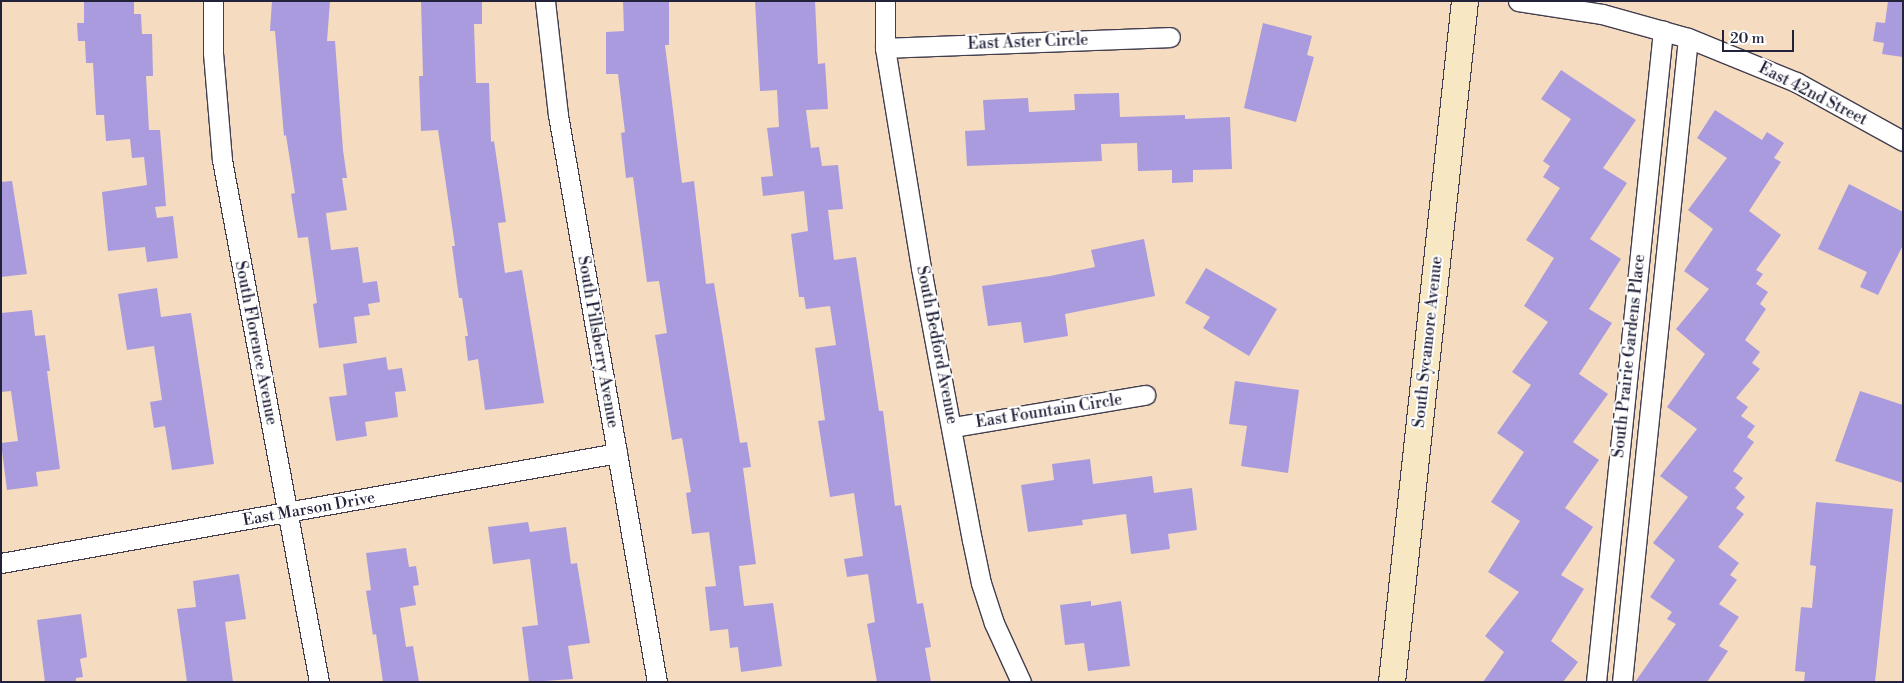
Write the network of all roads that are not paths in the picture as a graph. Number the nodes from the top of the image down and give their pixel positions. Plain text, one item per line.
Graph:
1 (213, 1) edge
2 (545, 1) edge
3 (885, 1) edge
4 (1465, 1) edge
5 (1518, 1) edge
6 (1663, 30) junction
7 (1170, 37) dead end
8 (1688, 38) junction
9 (885, 48) junction
10 (1903, 141) edge
11 (1145, 394) dead end
12 (953, 427) junction
13 (617, 453) junction
14 (288, 513) junction
15 (1, 564) edge
16 (319, 682) edge
17 (656, 682) edge
18 (1021, 682) edge
19 (1392, 682) edge
20 (1596, 682) edge
21 (1622, 682) edge

1 - 14 street, South Florence Avenue
2 - 13 street, South Pillsberry Avenue
3 - 9 street, South Bedford Avenue
4 - 19 main road, South Sycamore Avenue
5 - 6 street, East 42nd Street
6 - 8 street, East 42nd Street
6 - 20 street, South Prairie Gardens Place
7 - 9 street, East Aster Circle
8 - 10 street, East 42nd Street
8 - 21 street, South Prairie Gardens Place
9 - 12 street, South Bedford Avenue
11 - 12 street, East Fountain Circle
12 - 18 street, South Bedford Avenue
13 - 14 street, East Marson Drive
13 - 17 street, South Pillsberry Avenue
14 - 15 street, East Marson Drive
14 - 16 street, South Florence Avenue

